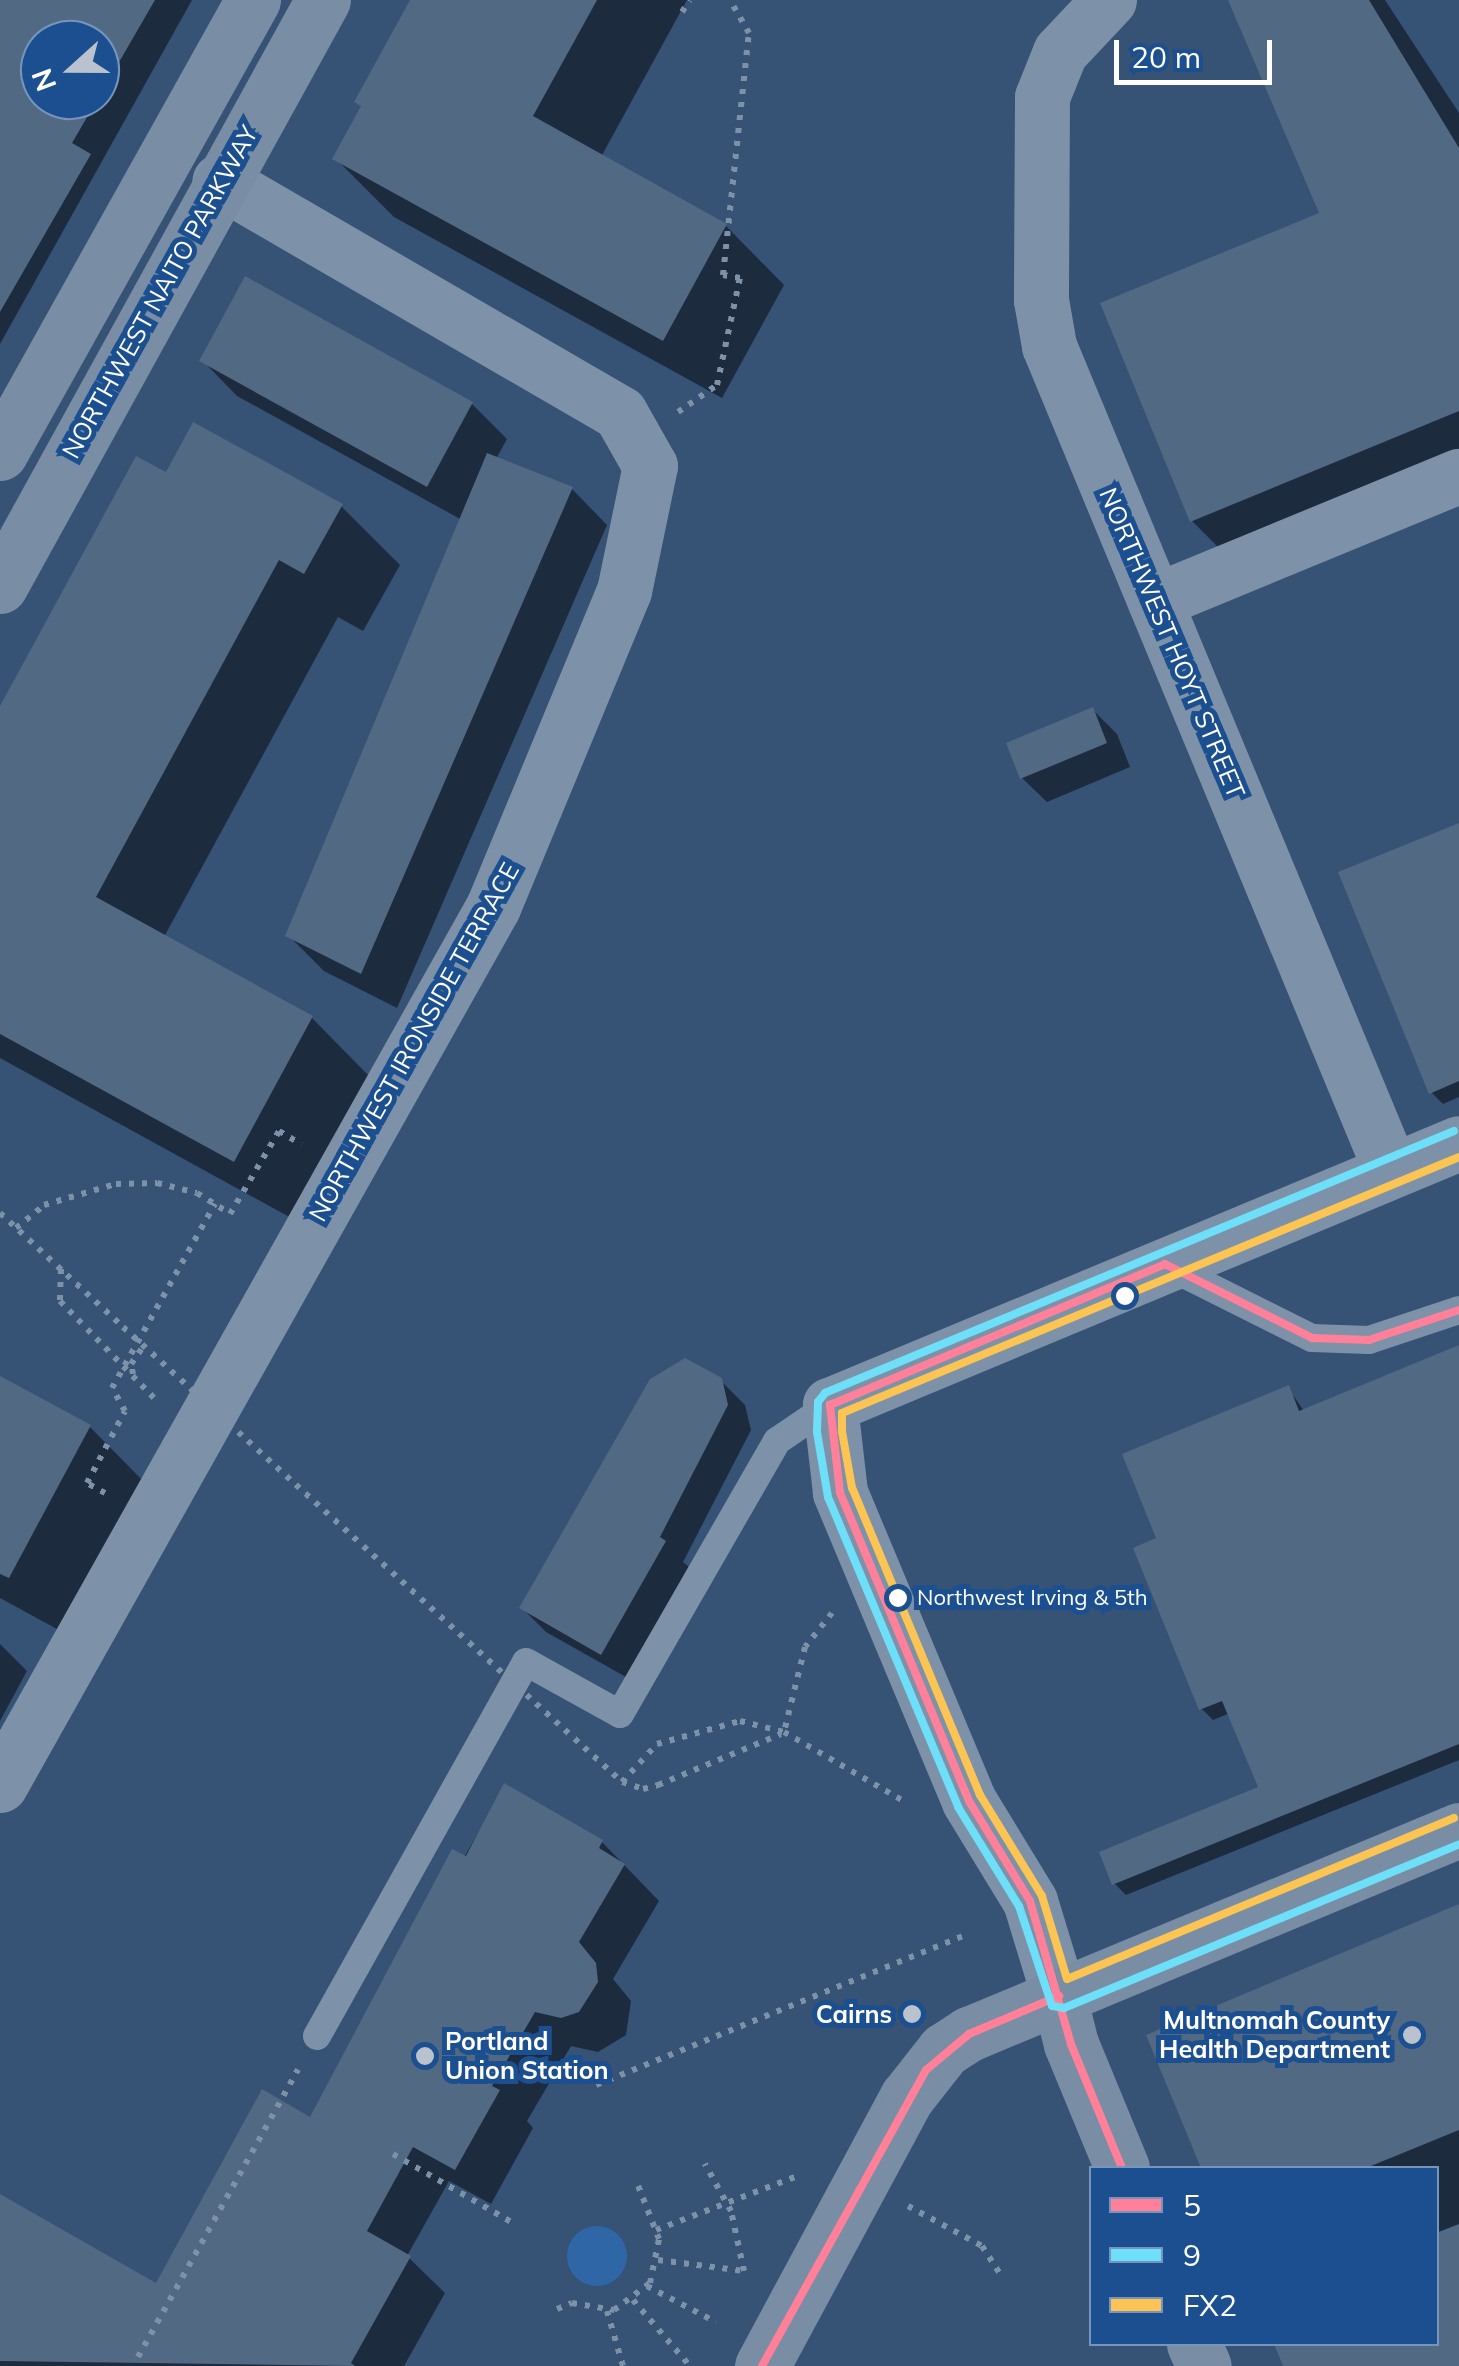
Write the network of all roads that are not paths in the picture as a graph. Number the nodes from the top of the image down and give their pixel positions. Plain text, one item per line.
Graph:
1 (253, 0) edge
2 (324, 0) edge
3 (1108, 0) edge
4 (220, 181) junction
5 (0, 453) edge
6 (1459, 476) edge
7 (0, 586) edge
8 (1155, 601) junction
9 (1459, 1143) edge
10 (1391, 1171) junction
11 (1164, 1264) junction
12 (1459, 1310) edge
13 (830, 1405) junction
14 (0, 1786) edge
15 (1459, 1830) edge
16 (1059, 1996) junction
17 (317, 2036) road end
18 (1121, 2166) edge
19 (762, 2366) edge

1 - 5 main road
2 - 4 main road, NORTHWEST NAITO PARKWAY
3 - 8 street, NORTHWEST HOYT STREET
4 - 7 main road, NORTHWEST NAITO PARKWAY
4 - 14 street, NORTHWEST IRONSIDE TERRACE
6 - 8 street
8 - 10 street, NORTHWEST HOYT STREET
9 - 10 street
10 - 11 street
11 - 12 lane
11 - 13 street
13 - 16 street
13 - 17 lane
15 - 16 main road
16 - 18 main road
16 - 19 main road

